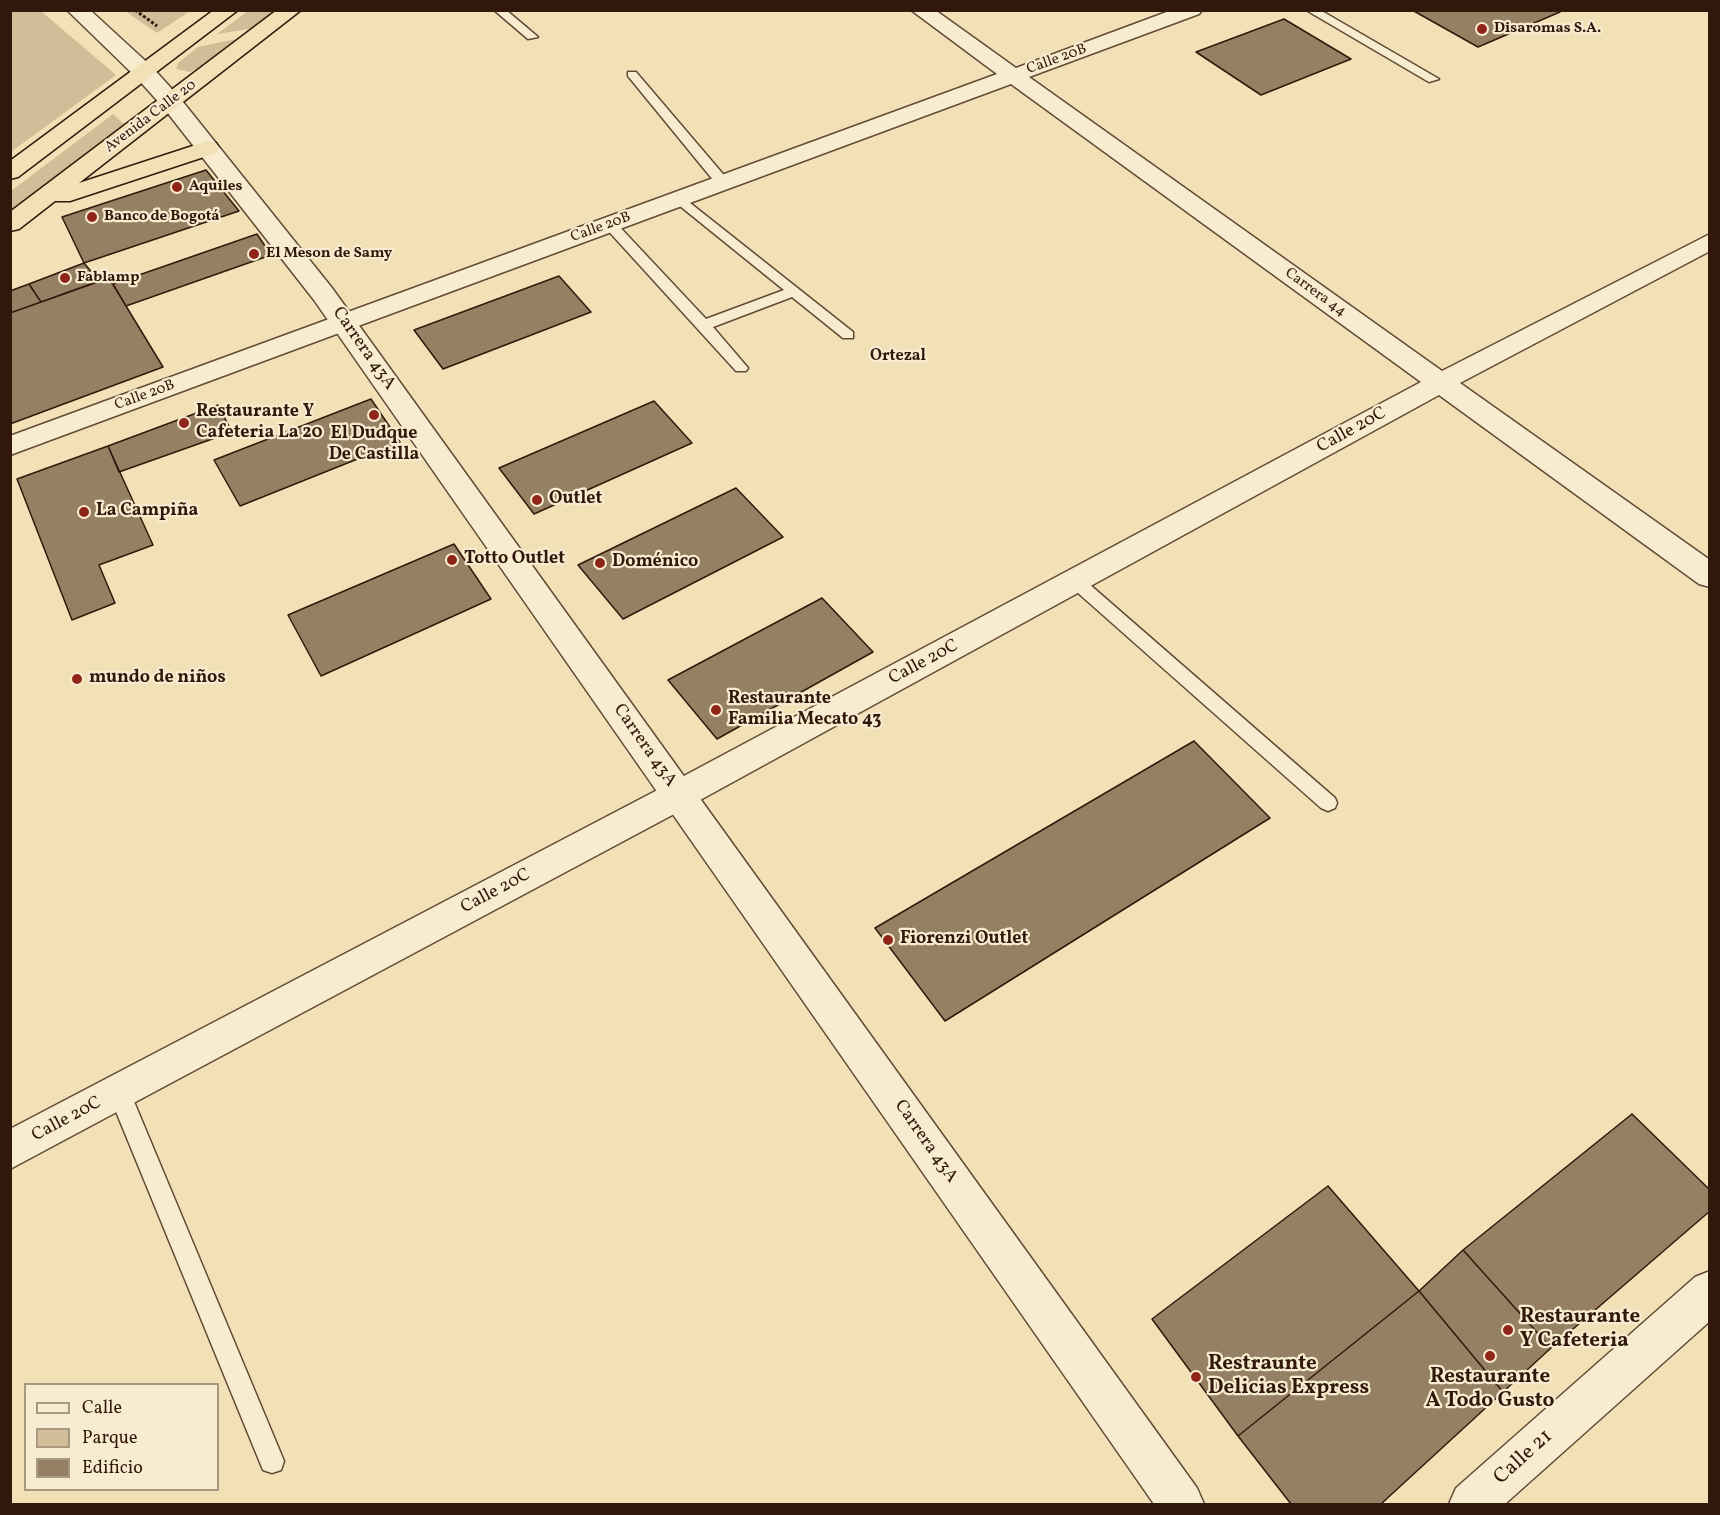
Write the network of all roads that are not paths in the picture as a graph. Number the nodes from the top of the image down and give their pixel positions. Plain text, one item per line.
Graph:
1 (77, 10) edge
2 (228, 10) edge
3 (291, 10) edge
4 (499, 10) edge
5 (921, 10) edge
6 (1192, 10) edge
7 (1311, 10) edge
8 (267, 28) junction
9 (532, 37) dead end
10 (182, 44) junction
11 (144, 72) junction
12 (632, 74) dead end
13 (1013, 76) junction
14 (1433, 79) dead end
15 (171, 102) junction
16 (208, 148) junction
17 (10, 172) edge
18 (723, 183) junction
19 (680, 199) junction
20 (37, 204) junction
21 (10, 224) edge
22 (610, 225) junction
23 (1707, 244) edge
24 (792, 292) junction
25 (344, 323) junction
26 (705, 325) junction
27 (848, 334) dead end
28 (741, 368) dead end
29 (1440, 383) junction
30 (10, 446) edge
31 (1710, 576) edge
32 (1075, 581) junction
33 (679, 795) junction
34 (1328, 803) dead end
35 (119, 1092) junction
36 (10, 1150) edge
37 (1710, 1292) edge
38 (272, 1461) dead end
39 (1181, 1504) edge
40 (1472, 1504) edge

1 - 11 street, Carrera 43A
2 - 10 highway
3 - 8 highway, Avenida Calle 20
4 - 9 lane
5 - 13 street, Carrera 44
6 - 13 street, Calle 20B
7 - 14 lane
8 - 10 highway
8 - 15 highway, Avenida Calle 20
10 - 11 highway
11 - 15 street, Carrera 43A
11 - 17 highway
12 - 18 lane
13 - 18 street, Calle 20B
13 - 29 street, Carrera 44
15 - 16 street, Carrera 43A
15 - 20 highway, Avenida Calle 20
16 - 20 highway
16 - 25 street, Carrera 43A
18 - 19 street, Calle 20B
19 - 22 street, Calle 20B
19 - 24 lane
20 - 21 highway, Avenida Calle 20
22 - 25 street, Calle 20B
22 - 26 lane
23 - 29 street, Calle 20C
24 - 26 lane
24 - 27 lane
25 - 30 street, Calle 20B
25 - 33 street, Carrera 43A
26 - 28 lane
29 - 31 street, Carrera 44
29 - 32 street, Calle 20C
32 - 33 street, Calle 20C
32 - 34 lane
33 - 35 street, Calle 20C
33 - 39 street, Carrera 43A
35 - 36 street, Calle 20C
35 - 38 lane
37 - 40 street, Calle 21

